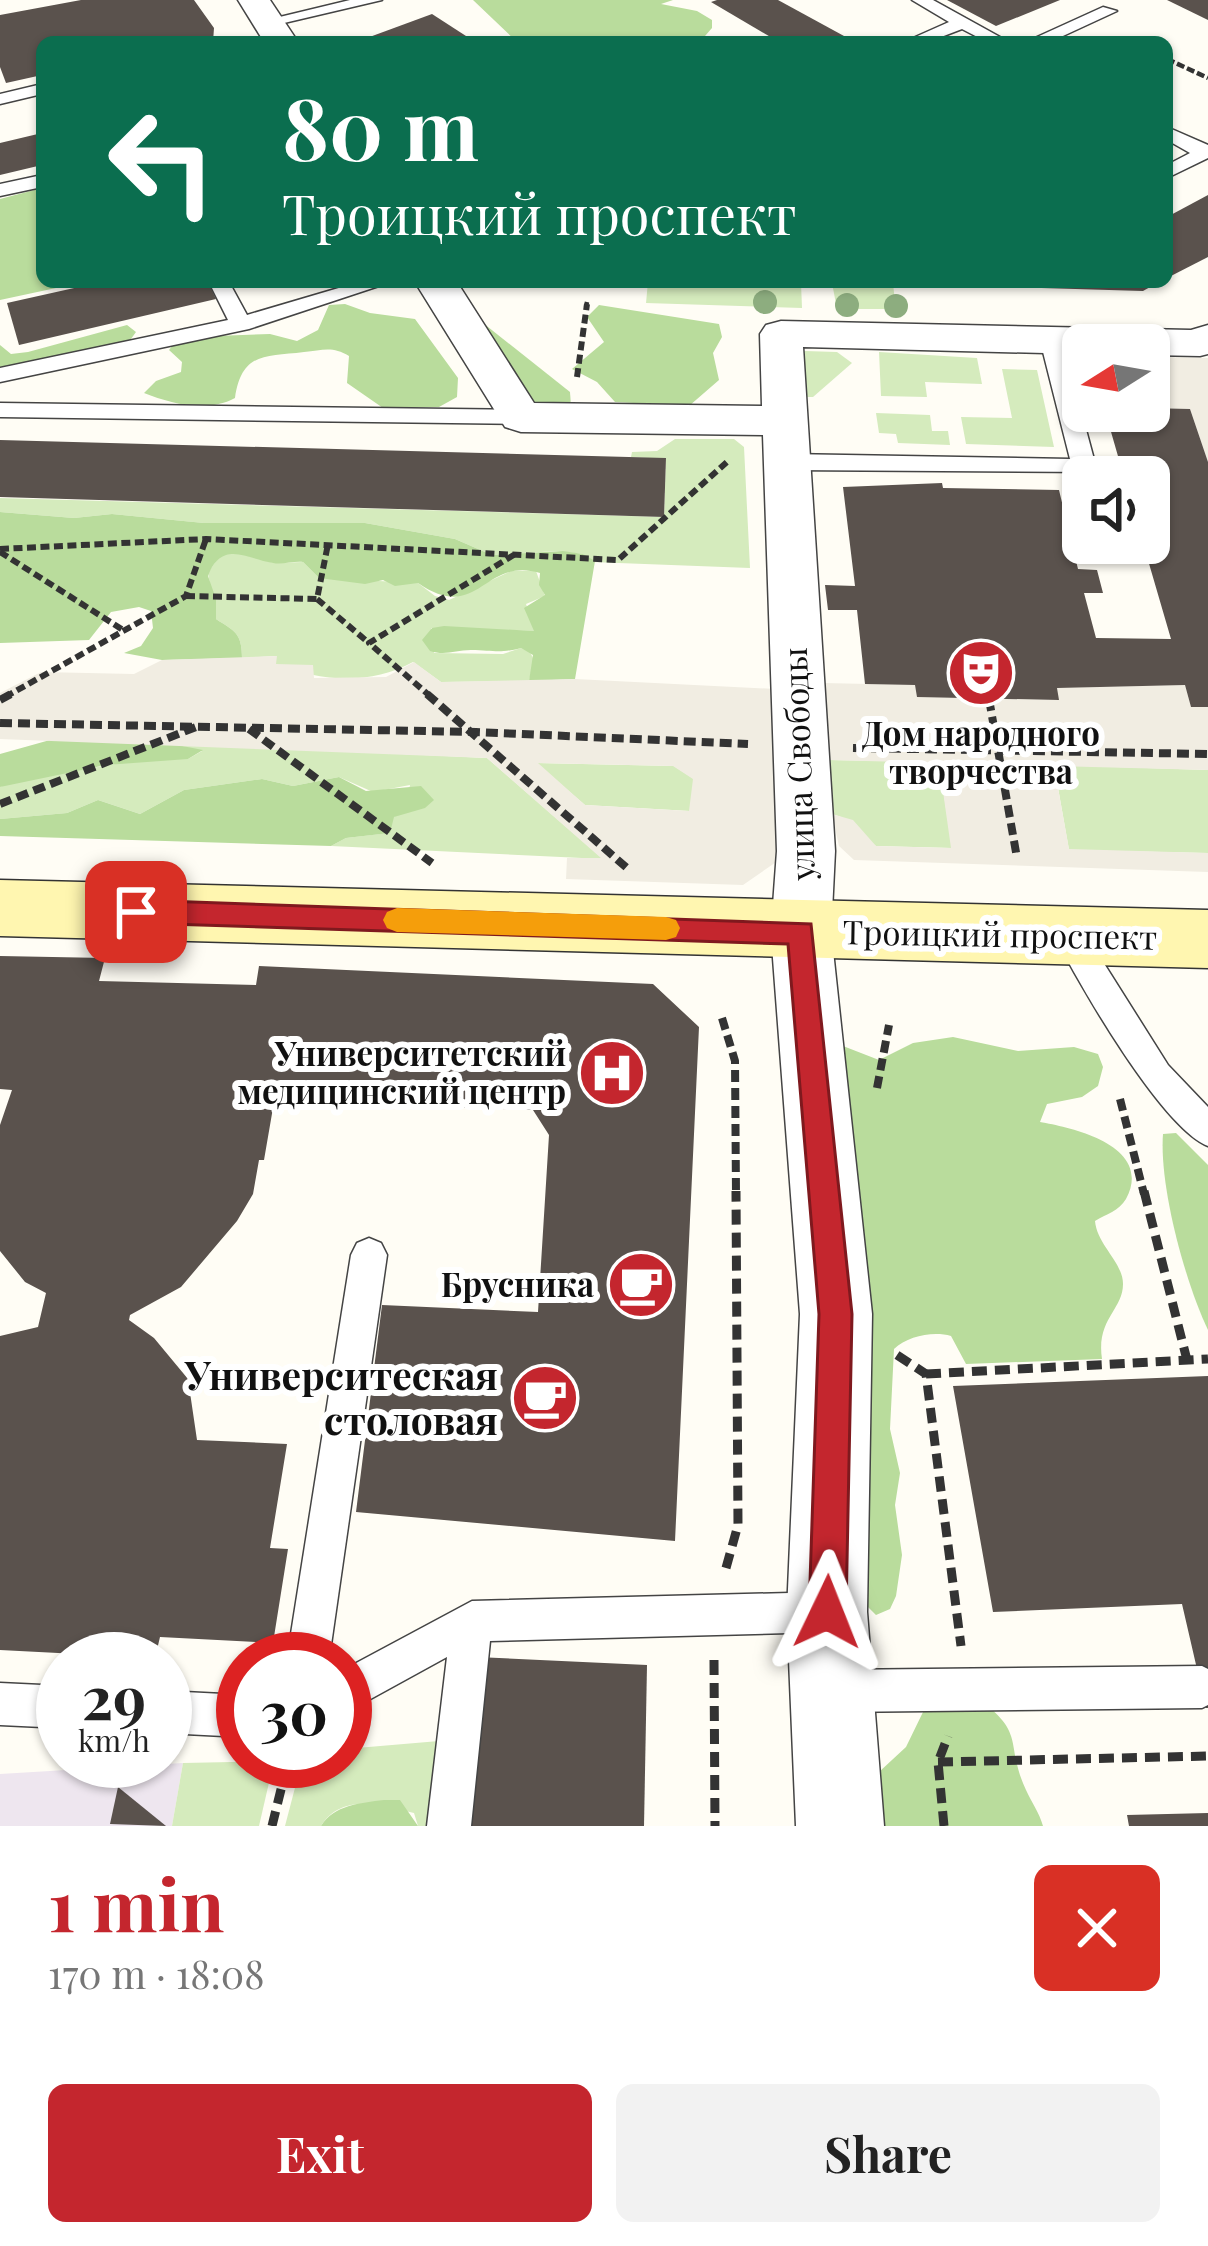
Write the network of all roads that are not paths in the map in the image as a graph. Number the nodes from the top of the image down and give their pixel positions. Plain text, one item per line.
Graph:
1 (920, 0) edge
2 (372, 5) edge
3 (1109, 10) dead end
4 (267, 21) edge
5 (962, 23) junction
6 (928, 36) edge
7 (988, 36) edge
8 (1049, 36) edge
9 (36, 90) edge
10 (0, 99) edge
11 (1173, 136) edge
12 (1206, 152) edge
13 (1173, 169) edge
14 (36, 182) edge
15 (0, 190) edge
16 (222, 288) edge
17 (361, 288) edge
18 (440, 288) edge
19 (241, 324) junction
20 (1208, 338) edge
21 (1051, 340) junction
22 (0, 375) edge
23 (0, 410) edge
24 (521, 417) junction
25 (771, 444) junction
26 (0, 908) edge
27 (801, 932) junction
28 (1070, 936) junction
29 (1208, 938) edge
30 (1208, 1130) edge
31 (369, 1255) dead end
32 (827, 1612) junction
33 (472, 1621) junction
34 (312, 1632) edge
35 (372, 1677) edge
36 (1202, 1687) dead end
37 (833, 1690) junction
38 (0, 1704) edge
39 (36, 1706) edge
40 (449, 1826) edge
41 (840, 1826) edge

1 - 5 lane
2 - 4 lane
3 - 8 lane
5 - 6 lane
5 - 7 lane
9 - 10 lane
11 - 12 lane
12 - 13 lane
14 - 15 lane
16 - 19 lane
17 - 19 lane
18 - 24 street
19 - 22 lane
20 - 21 street
21 - 25 street, улица Свободы
21 - 25 lane
23 - 24 lane
24 - 25 street
25 - 27 street, улица Свободы
26 - 27 main road, Троицкий проспект
27 - 28 main road, Троицкий проспект
27 - 32 street, улица Свободы
28 - 29 main road, Троицкий проспект
28 - 30 lane
31 - 34 lane
32 - 33 lane
32 - 37 street, улица Свободы
33 - 35 lane
33 - 40 lane
36 - 37 lane
37 - 41 street, улица Свободы
38 - 39 lane

